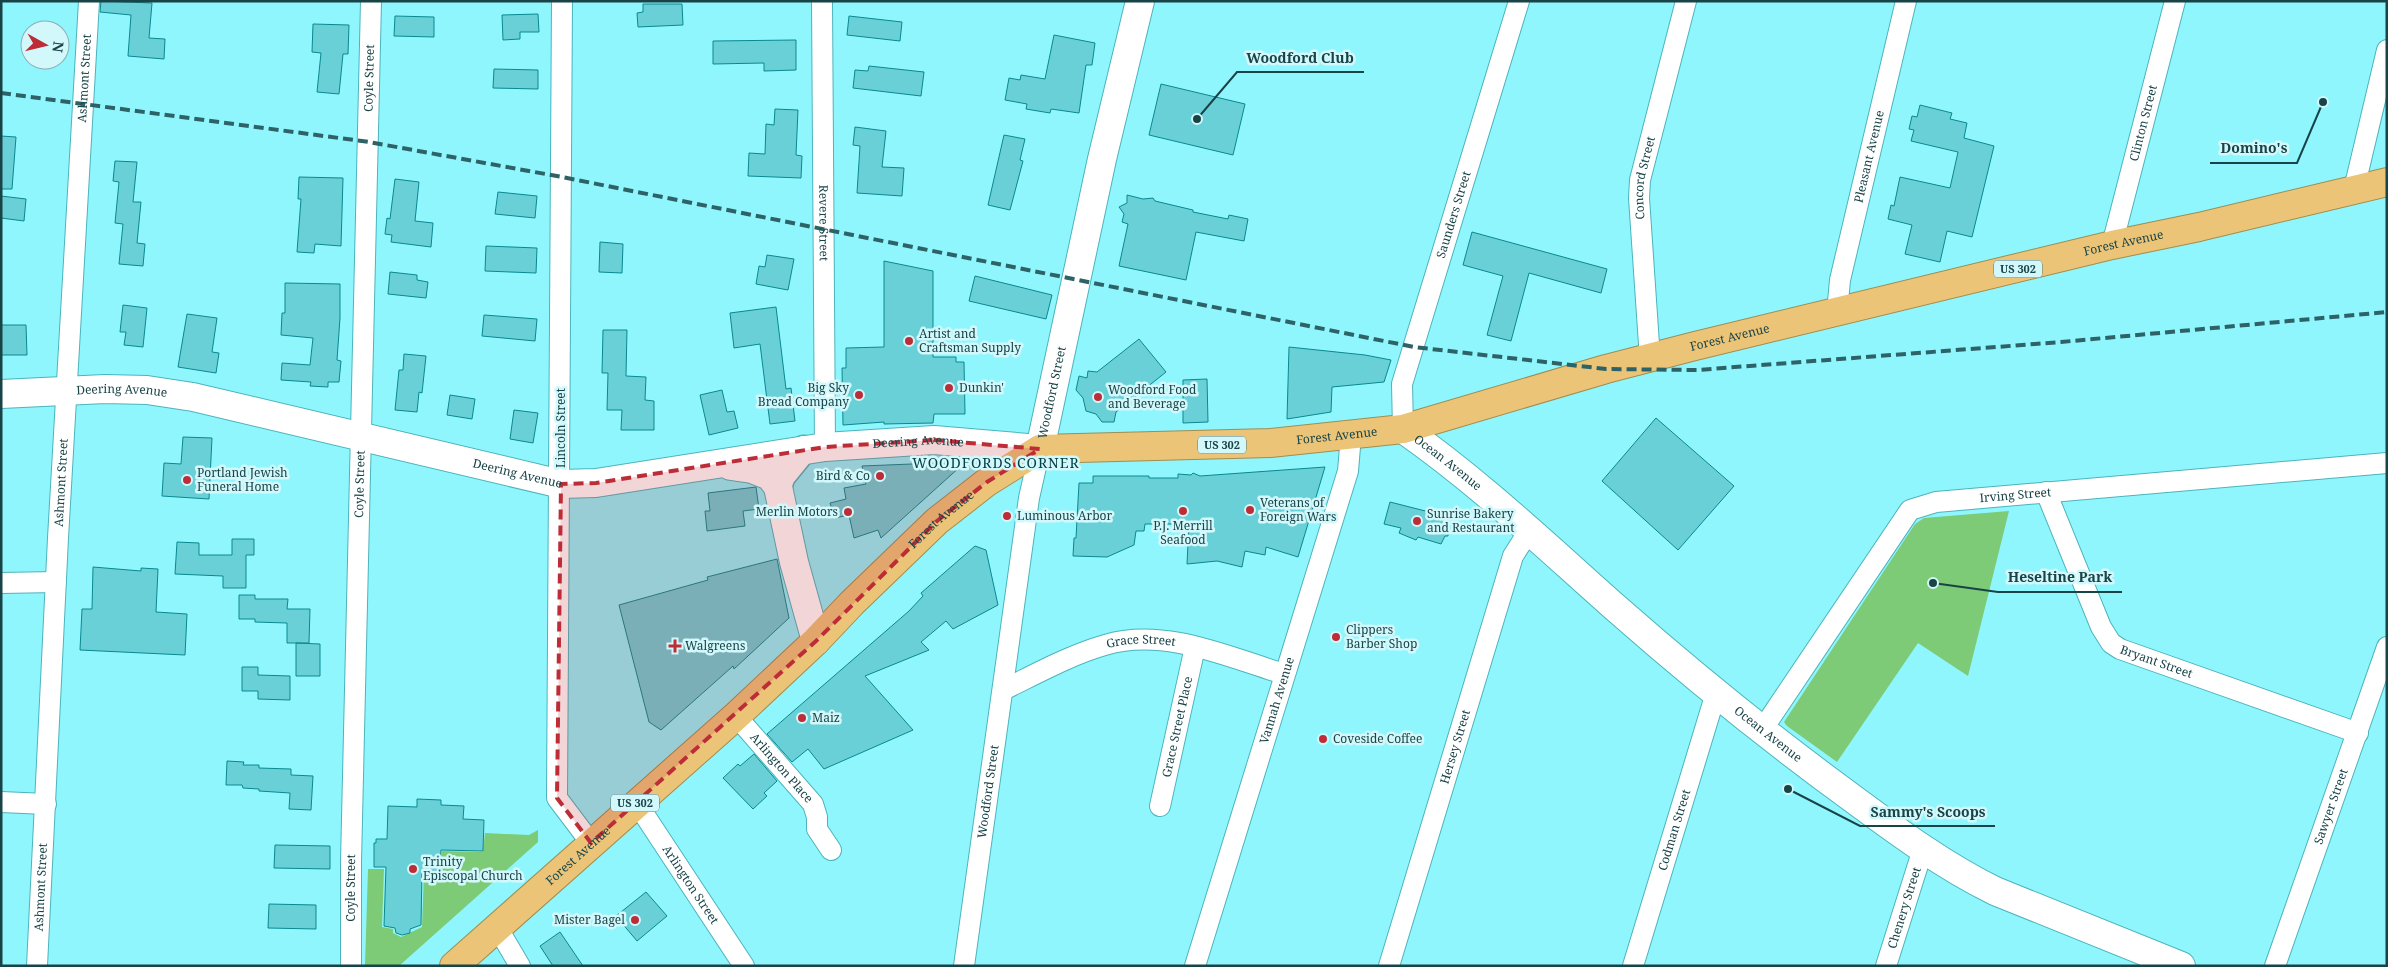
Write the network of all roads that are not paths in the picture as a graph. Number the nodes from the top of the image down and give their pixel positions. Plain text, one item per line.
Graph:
1 (89, 1) edge
2 (371, 1) edge
3 (562, 1) edge
4 (822, 1) edge
5 (1140, 1) edge
6 (1518, 1) edge
7 (1686, 1) edge
8 (1906, 1) edge
9 (2175, 1) edge
10 (2387, 50) edge
11 (2387, 182) edge
12 (2354, 190) junction
13 (2112, 245) junction
14 (1837, 312) junction
15 (1650, 359) junction
16 (67, 391) junction
17 (1, 394) edge
18 (1403, 428) junction
19 (1351, 435) junction
20 (361, 437) junction
21 (814, 448) junction
22 (1040, 449) junction
23 (717, 464) junction
24 (2387, 464) edge
25 (561, 484) junction
26 (778, 487) junction
27 (2046, 492) junction
28 (1528, 532) junction
29 (56, 582) junction
30 (1, 583) edge
31 (816, 641) junction
32 (1195, 647) junction
33 (2387, 647) edge
34 (1284, 674) junction
35 (1003, 690) junction
36 (1716, 693) junction
37 (736, 716) junction
38 (1762, 730) junction
39 (2358, 733) junction
40 (1, 802) edge
41 (636, 802) junction
42 (46, 804) junction
43 (1160, 806) dead end
44 (591, 843) junction
45 (1923, 849) junction
46 (831, 850) dead end
47 (497, 927) junction
48 (37, 966) edge
49 (352, 966) edge
50 (454, 966) edge
51 (520, 966) edge
52 (744, 966) edge
53 (964, 966) edge
54 (1195, 966) edge
55 (1389, 966) edge
56 (1633, 966) edge
57 (1886, 966) edge
58 (2181, 966) edge
59 (2275, 966) edge

1 - 16 street, Ashmont Street
2 - 20 street, Coyle Street
3 - 25 street, Lincoln Street
4 - 21 street, Revere Street
5 - 22 main road, Woodford Street
6 - 18 street, Saunders Street
7 - 15 street, Concord Street
8 - 14 street, Pleasant Avenue
9 - 13 street, Clinton Street
10 - 12 street
11 - 12 highway, Forest Avenue / US 302
12 - 13 highway, Forest Avenue / US 302
13 - 14 highway, Forest Avenue / US 302
14 - 15 highway, Forest Avenue / US 302
15 - 18 highway, Forest Avenue / US 302
16 - 17 main road, Deering Avenue
16 - 20 main road, Deering Avenue
16 - 29 street, Ashmont Street
18 - 19 highway, Forest Avenue / US 302
18 - 28 main road, Ocean Avenue
19 - 22 highway, Forest Avenue / US 302
19 - 34 street, Vannah Avenue
20 - 25 main road, Deering Avenue
20 - 49 street, Coyle Street
21 - 22 main road, Deering Avenue
21 - 23 main road, Deering Avenue
21 - 26 street
22 - 31 highway, Forest Avenue / US 302
22 - 35 street, Woodford Street
23 - 25 main road, Deering Avenue
23 - 26 main road
24 - 27 street, Irving Street
25 - 44 street, Lincoln Street
26 - 31 main road
27 - 38 street, Irving Street
27 - 39 street, Bryant Street
28 - 36 main road, Ocean Avenue
28 - 55 street, Hersey Street
29 - 30 street
29 - 42 street, Ashmont Street
31 - 37 highway, Forest Avenue / US 302
32 - 34 street, Grace Street
32 - 35 street, Grace Street
32 - 43 street, Grace Street Place
33 - 39 street, Sawyer Street
34 - 54 street, Vannah Avenue
35 - 53 street, Woodford Street
36 - 38 main road, Ocean Avenue
36 - 56 street, Codman Street
37 - 41 highway, Forest Avenue / US 302
37 - 46 street, Arlington Place
38 - 45 main road, Ocean Avenue
39 - 59 street, Sawyer Street
40 - 42 street
41 - 44 highway, Forest Avenue / US 302
41 - 52 street, Arlington Street
42 - 48 street, Ashmont Street
44 - 47 highway, Forest Avenue / US 302
45 - 57 street, Chenery Street
45 - 58 main road, Ocean Avenue
47 - 50 highway, Forest Avenue / US 302
47 - 51 street

